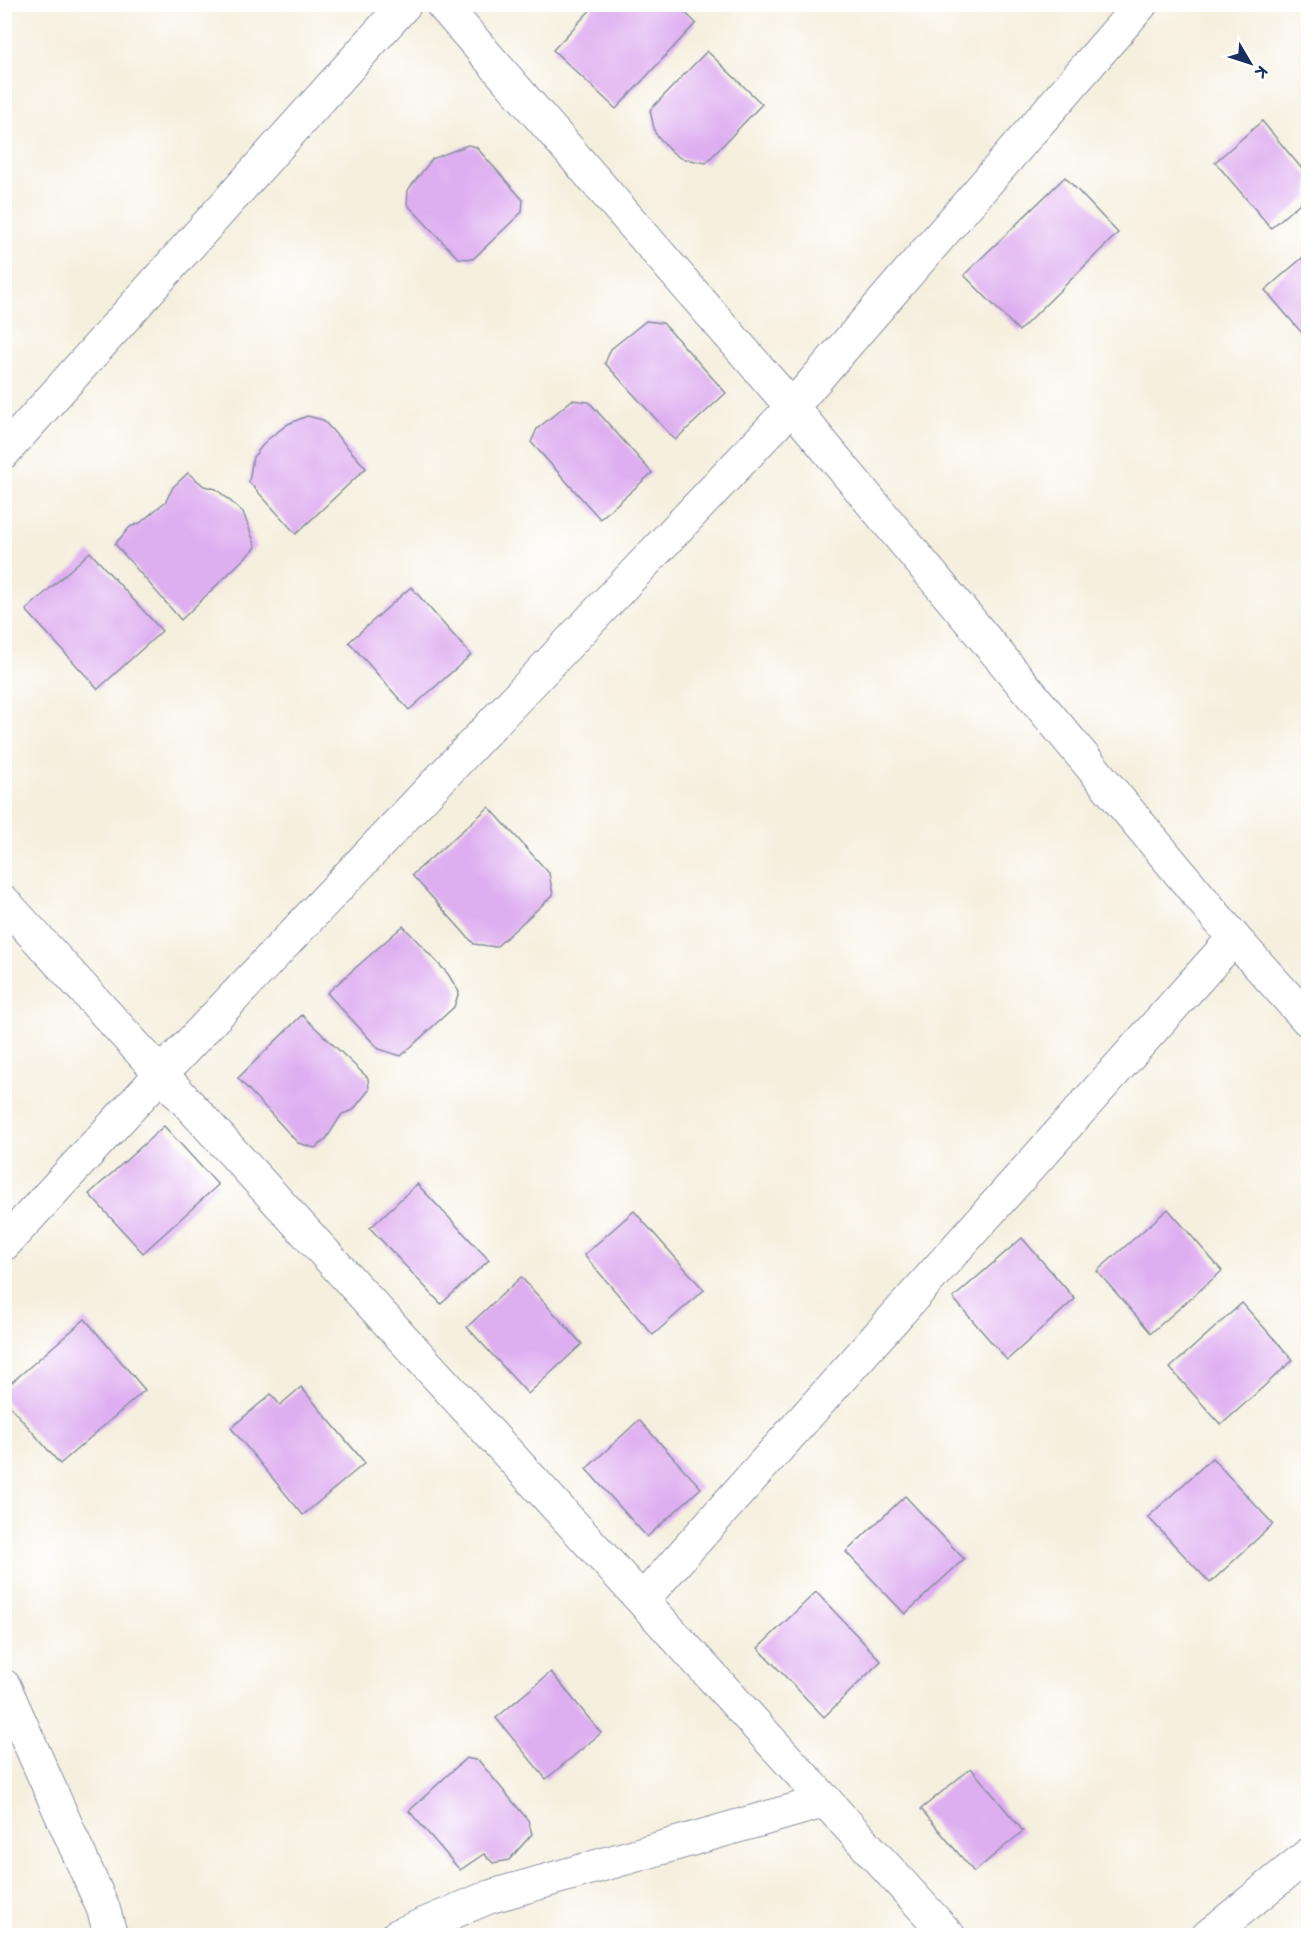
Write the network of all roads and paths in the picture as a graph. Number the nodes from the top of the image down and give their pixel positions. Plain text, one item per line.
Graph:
1 (405, 4) edge
2 (442, 4) edge
3 (1141, 4) edge
4 (792, 406) junction
5 (4, 452) edge
6 (4, 902) edge
7 (1234, 938) junction
8 (1308, 1020) edge
9 (162, 1073) junction
10 (4, 1244) edge
11 (643, 1599) junction
12 (4, 1686) edge
13 (826, 1801) junction
14 (1308, 1855) edge
15 (111, 1935) edge
16 (397, 1935) edge
17 (949, 1935) edge
18 (1208, 1935) edge

1 - 5 street
2 - 4 street
3 - 4 street
4 - 7 street
4 - 9 street
6 - 9 street
7 - 8 street
7 - 11 street
9 - 10 street
9 - 11 street
11 - 13 street
12 - 15 street
13 - 16 street
13 - 17 street
14 - 18 street

